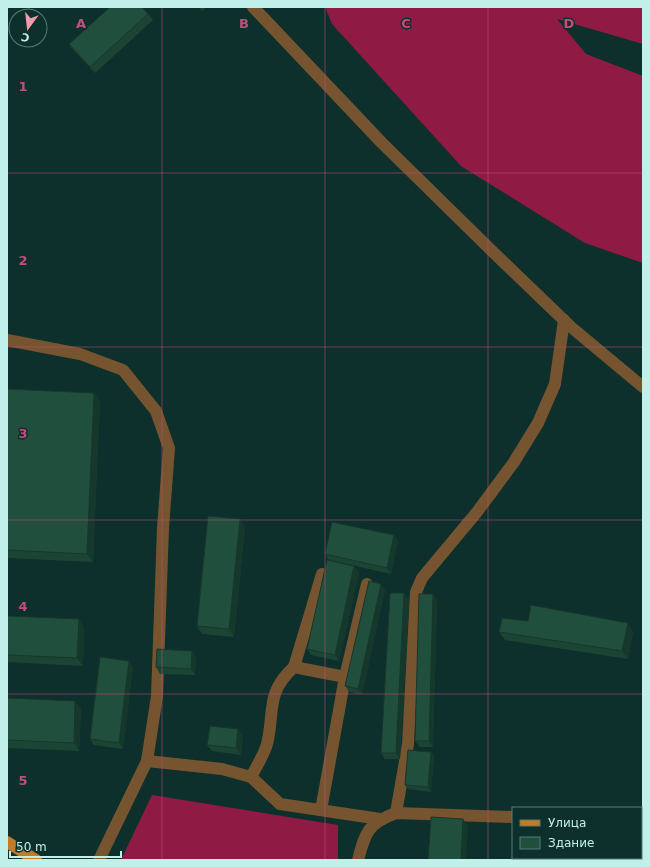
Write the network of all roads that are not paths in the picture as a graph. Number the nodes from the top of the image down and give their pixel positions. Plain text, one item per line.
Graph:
1 (253, 7) edge
2 (564, 320) junction
3 (7, 340) edge
4 (643, 387) edge
5 (322, 574) edge
6 (367, 584) edge
7 (294, 667) junction
8 (345, 676) junction
9 (147, 761) junction
10 (251, 777) junction
11 (321, 810) junction
12 (396, 813) junction
13 (512, 817) edge
14 (380, 819) junction
15 (7, 842) edge
16 (36, 860) edge
17 (99, 860) edge
18 (358, 860) edge

1 - 2 street
2 - 4 street
2 - 12 street
3 - 9 street
5 - 7 street
6 - 8 street
7 - 8 street
7 - 10 street
8 - 11 street
9 - 10 street
9 - 17 street
10 - 11 street
11 - 14 street
12 - 13 street
12 - 14 street
14 - 18 street
15 - 16 main road

